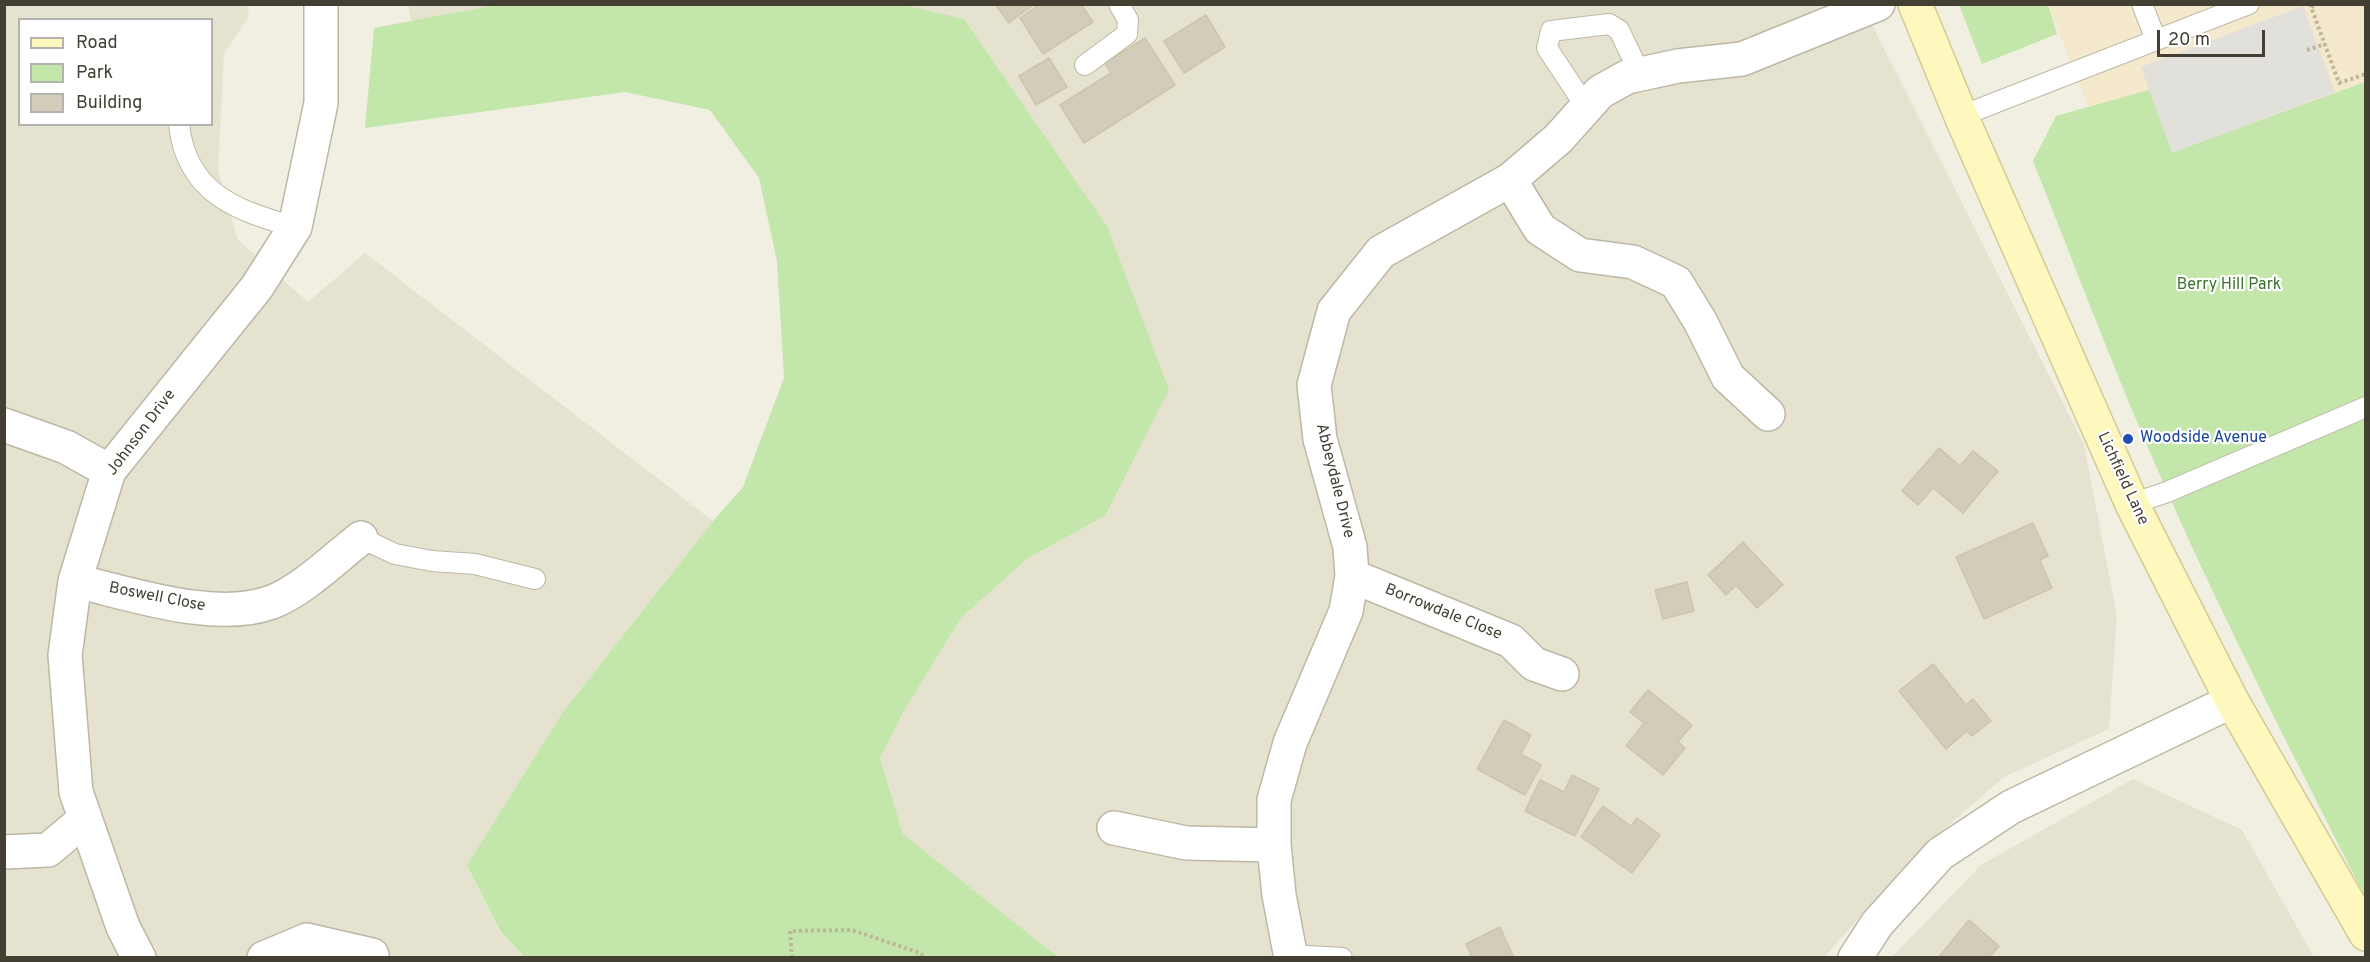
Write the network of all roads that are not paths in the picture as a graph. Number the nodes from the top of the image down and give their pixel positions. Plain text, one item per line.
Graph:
1 (321, 4) edge
2 (1119, 4) edge
3 (1878, 4) edge
4 (1915, 4) edge
5 (2142, 4) edge
6 (2249, 4) edge
7 (2156, 40) junction
8 (1085, 65) dead end
9 (1640, 74) junction
10 (1586, 107) junction
11 (1961, 116) junction
12 (179, 126) edge
13 (1510, 180) junction
14 (295, 227) junction
15 (2366, 406) edge
16 (1768, 414) dead end
17 (4, 425) edge
18 (109, 471) junction
19 (2132, 504) junction
20 (361, 538) joint
21 (1352, 576) junction
22 (535, 579) dead end
23 (75, 581) junction
24 (1562, 674) dead end
25 (2232, 701) junction
26 (86, 819) junction
27 (1114, 828) dead end
28 (1274, 845) junction
29 (4, 852) edge
30 (2366, 934) edge
31 (372, 955) dead end
32 (1291, 956) edge
33 (139, 957) edge
34 (264, 957) edge
35 (1342, 957) edge
36 (1855, 957) edge

1 - 14 street, Johnson Drive
2 - 8 lane
3 - 9 street, Abbeydale Drive
4 - 11 street, Lichfield Lane
5 - 7 lane
6 - 7 lane
7 - 11 lane
9 - 10 street, Abbeydale Drive
9 - 10 lane
10 - 13 street, Abbeydale Drive
11 - 19 street, Lichfield Lane
12 - 14 lane
13 - 16 street
13 - 21 street, Abbeydale Drive
14 - 18 street, Johnson Drive
15 - 19 lane
17 - 18 street
18 - 23 street, Johnson Drive
19 - 25 street, Lichfield Lane
20 - 22 lane
20 - 23 street, Boswell Close
21 - 24 street, Borrowdale Close
21 - 28 street, Abbeydale Drive
23 - 26 street, Johnson Drive
25 - 30 street, Lichfield Lane
25 - 36 street
26 - 29 street
26 - 33 street, Johnson Drive
27 - 28 street
28 - 32 street, Abbeydale Drive
31 - 34 street
32 - 35 lane

